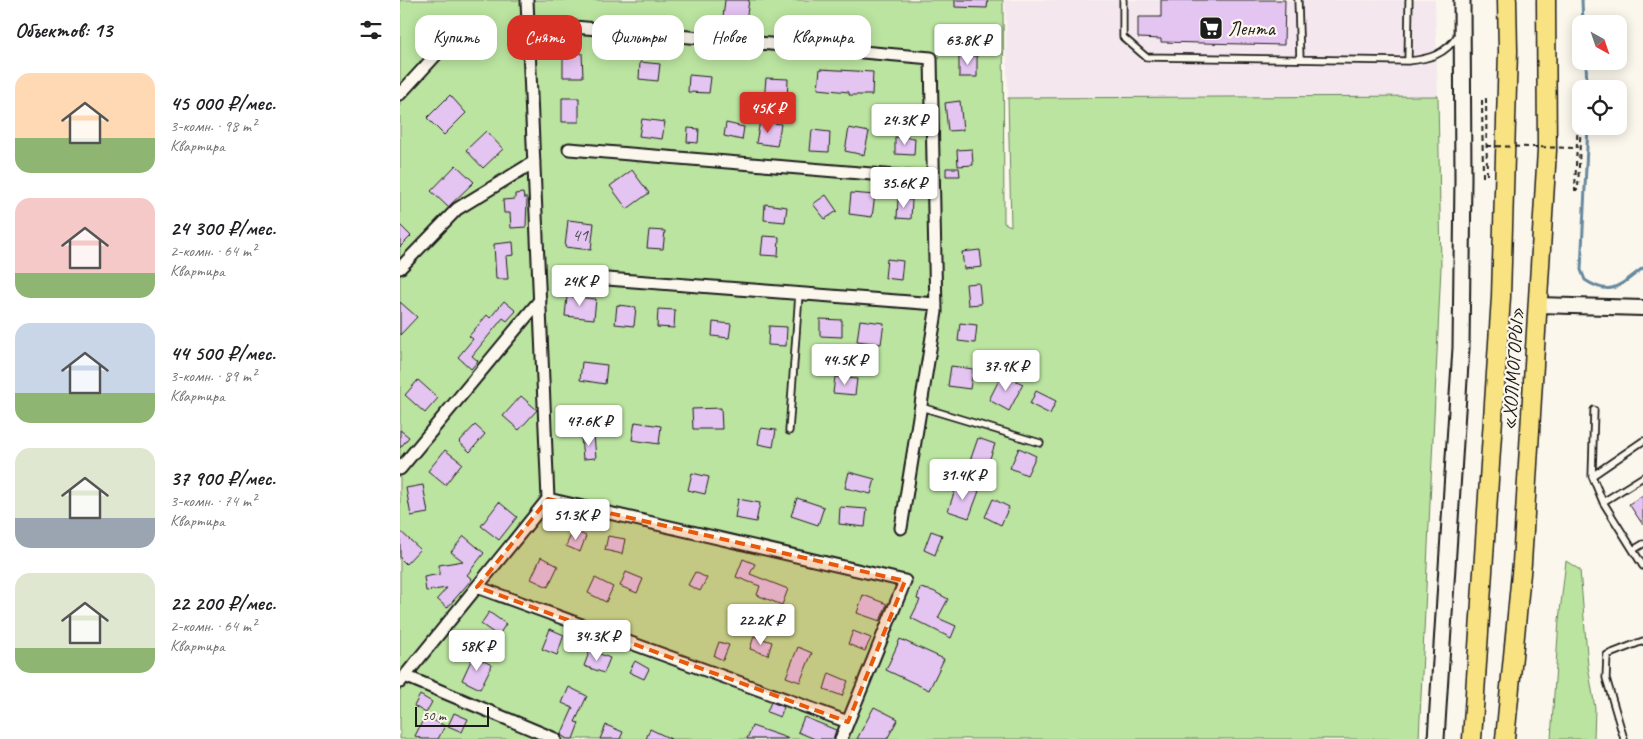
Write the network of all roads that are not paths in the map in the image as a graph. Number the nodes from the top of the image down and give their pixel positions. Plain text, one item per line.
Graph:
1 (527, 0) edge
2 (1124, 0) edge
3 (1298, 0) edge
4 (1409, 0) edge
5 (1462, 0) edge
6 (1507, 0) edge
7 (1546, 0) edge
8 (528, 15) edge
9 (1462, 19) junction
10 (582, 28) edge
11 (1300, 59) junction
12 (431, 60) edge
13 (530, 60) edge
14 (1408, 61) junction
15 (400, 94) edge
16 (569, 149) dead end
17 (534, 162) junction
18 (933, 180) junction
19 (400, 268) edge
20 (581, 276) dead end
21 (799, 294) junction
22 (540, 300) junction
23 (936, 304) junction
24 (1538, 305) junction
25 (1643, 308) edge
26 (921, 407) junction
27 (1594, 410) dead end
28 (789, 431) dead end
29 (1643, 441) edge
30 (1040, 443) dead end
31 (400, 469) edge
32 (1592, 476) junction
33 (1643, 477) edge
34 (548, 499) junction
35 (1603, 502) junction
36 (901, 528) dead end
37 (1643, 544) edge
38 (1633, 550) junction
39 (1643, 566) edge
40 (477, 587) junction
41 (1643, 641) edge
42 (1477, 668) junction
43 (402, 679) edge
44 (848, 722) junction
45 (555, 739) edge
46 (841, 739) edge
47 (1436, 739) edge
48 (1463, 739) edge
49 (1472, 739) edge
50 (1504, 739) edge
51 (1624, 739) edge

1 - 8 street
2 - 11 lane
3 - 11 lane
4 - 14 lane
5 - 9 main road
6 - 42 highway, «ХОЛМОГОРЫ»
7 - 24 highway, «ХОЛМОГОРЫ»
9 - 14 lane
9 - 47 main road
10 - 18 street
11 - 14 lane
12 - 15 street
13 - 17 street
16 - 18 street
17 - 19 street
17 - 22 street
18 - 23 street
20 - 21 street
21 - 23 street
21 - 28 lane
22 - 31 street
22 - 34 street
23 - 26 street
24 - 25 street
24 - 50 highway, «ХОЛМОГОРЫ»
26 - 30 lane
26 - 36 street
27 - 32 lane
29 - 32 lane
32 - 35 lane
33 - 35 lane
34 - 40 street
34 - 44 street
35 - 38 lane
37 - 38 lane
38 - 39 lane
40 - 43 street
40 - 44 street
41 - 51 lane
42 - 48 main road
42 - 49 highway, «ХОЛМОГОРЫ»
43 - 45 street
44 - 46 street

